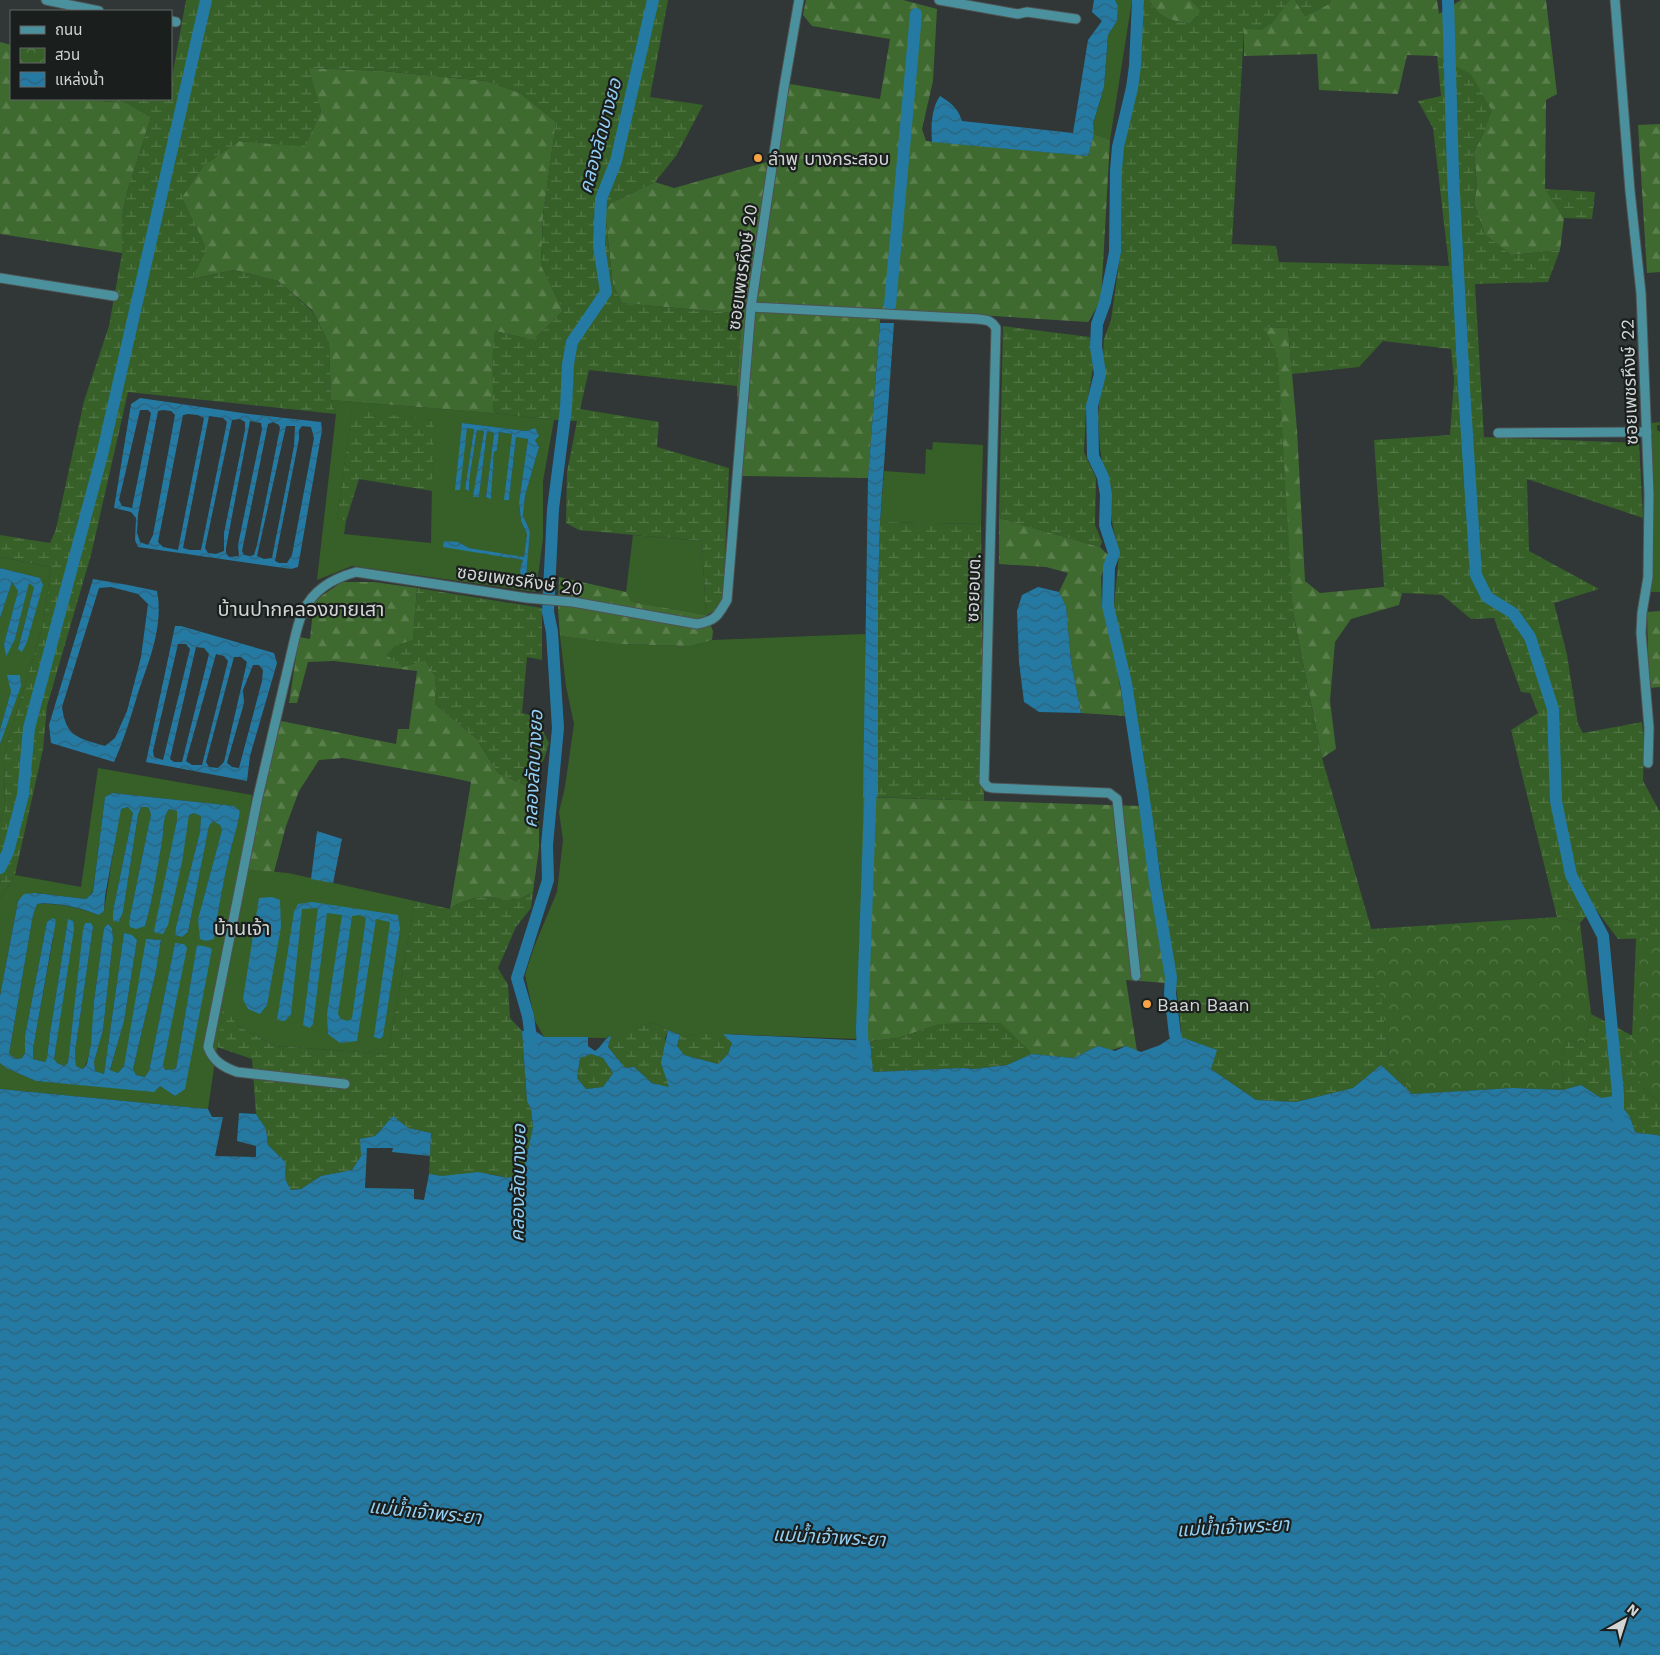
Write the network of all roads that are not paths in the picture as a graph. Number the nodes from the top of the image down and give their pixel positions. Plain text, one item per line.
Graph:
1 (46, 0) edge
2 (799, 0) edge
3 (939, 0) edge
4 (1615, 0) edge
5 (95, 10) edge
6 (1076, 19) dead end
7 (0, 278) edge
8 (114, 296) dead end
9 (751, 307) junction
10 (1647, 432) junction
11 (1498, 433) dead end
12 (1648, 764) dead end
13 (1136, 976) dead end
14 (345, 1084) dead end

1 - 5 street
2 - 9 street, ซอยเพชรหึงษ์ 20
3 - 6 street
4 - 10 street, ซอยเพชรหึงษ์ 22
7 - 8 street
9 - 13 street, ซอยอบต.
9 - 14 street, ซอยเพชรหึงษ์ 20
10 - 11 street
10 - 12 street, ซอยเพชรหึงษ์ 22

